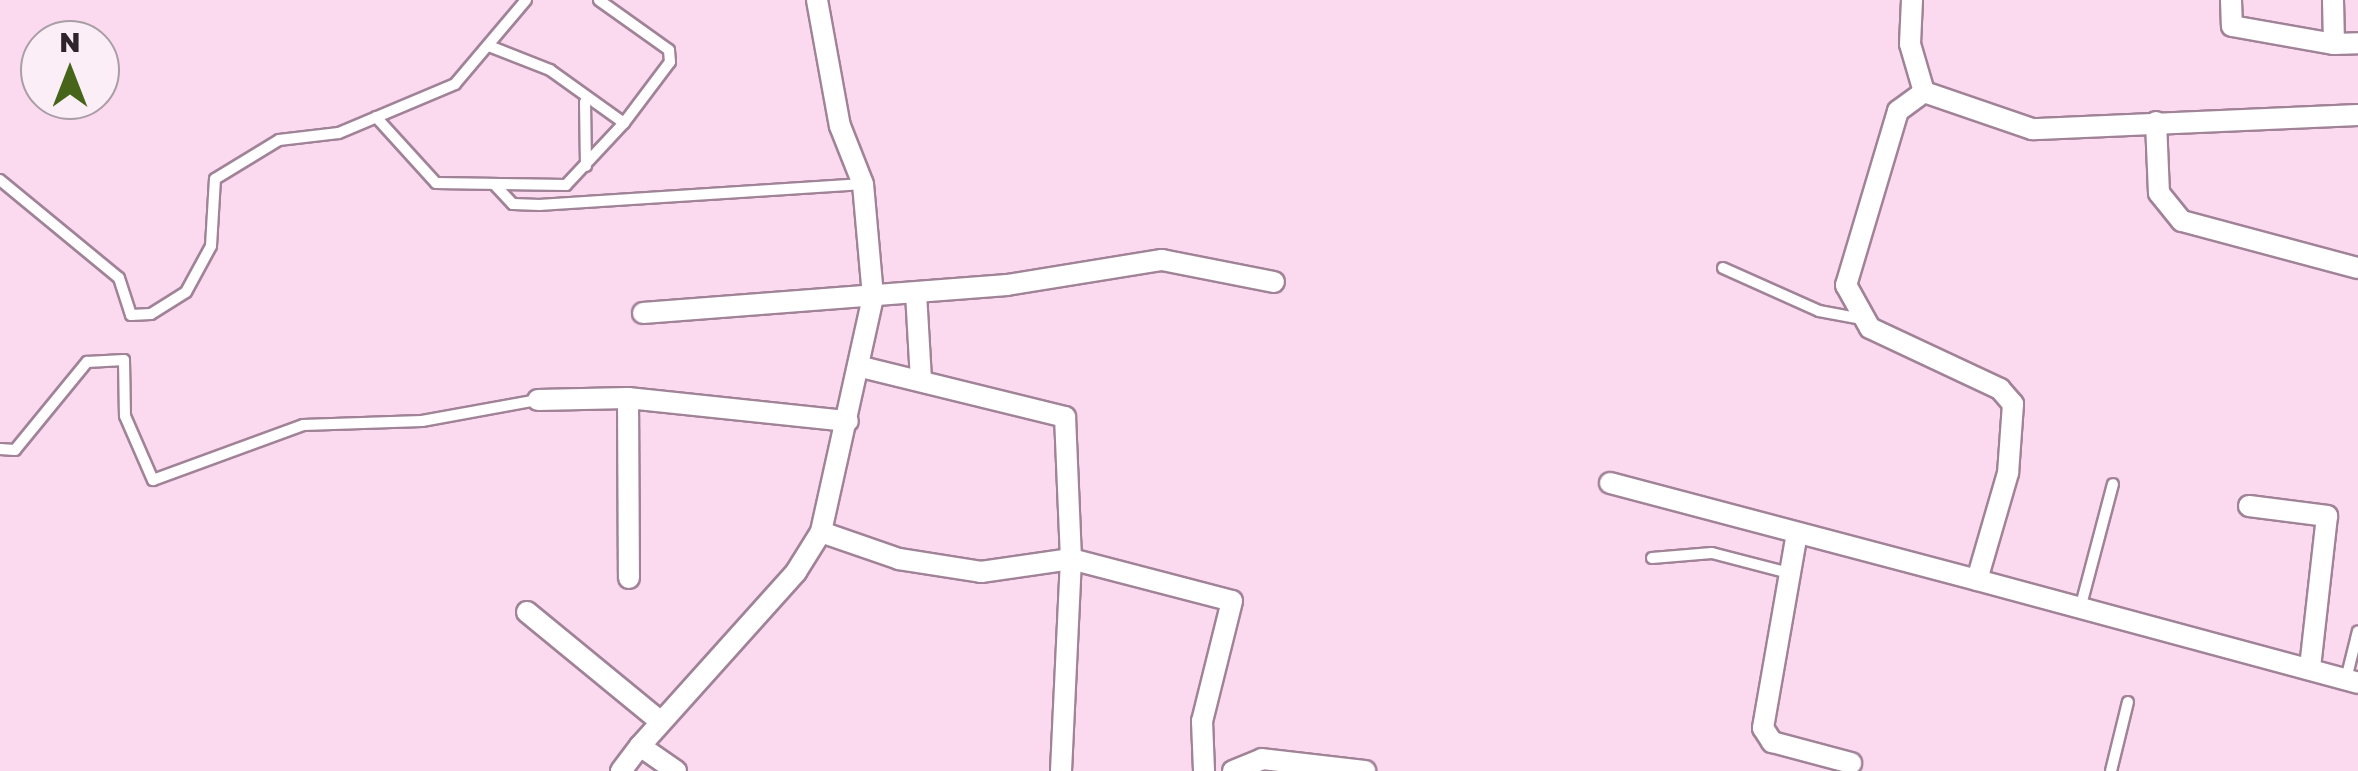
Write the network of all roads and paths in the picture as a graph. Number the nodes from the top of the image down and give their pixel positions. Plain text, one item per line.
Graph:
1 (526, 0) edge
2 (600, 0) edge
3 (816, 0) edge
4 (1912, 0) edge
5 (2231, 0) edge
6 (2333, 0) edge
7 (2358, 43) edge
8 (2334, 44) junction
9 (489, 46) junction
10 (1924, 92) junction
11 (584, 102) junction
12 (2358, 116) edge
13 (376, 117) junction
14 (624, 122) junction
15 (2156, 122) junction
16 (586, 166) junction
17 (0, 180) edge
18 (495, 184) junction
19 (863, 184) junction
20 (1723, 268) dead end
21 (2358, 268) edge
22 (1274, 282) dead end
23 (916, 293) junction
24 (872, 297) junction
25 (643, 314) dead end
26 (1862, 319) junction
27 (861, 367) junction
28 (921, 380) junction
29 (628, 398) junction
30 (538, 400) joint
31 (848, 421) junction
32 (0, 449) edge
33 (1610, 483) dead end
34 (2113, 484) dead end
35 (2249, 506) dead end
36 (821, 532) junction
37 (1797, 534) junction
38 (1652, 558) dead end
39 (1070, 559) junction
40 (1789, 573) junction
41 (629, 578) dead end
42 (1977, 580) junction
43 (2081, 605) junction
44 (527, 612) dead end
45 (2358, 631) edge
46 (2310, 668) junction
47 (2352, 681) edge
48 (2128, 702) dead end
49 (661, 722) junction
50 (640, 746) junction
51 (1851, 763) dead end
52 (621, 771) edge
53 (676, 771) edge
54 (1061, 771) edge
55 (1204, 771) edge
56 (1233, 771) edge
57 (1365, 771) edge
58 (2111, 771) edge

1 - 9 lane
2 - 14 lane
3 - 19 street
4 - 10 street
5 - 8 street
6 - 8 street
7 - 8 street
9 - 11 lane
9 - 13 lane
10 - 15 street
10 - 26 street
11 - 14 lane
11 - 16 lane
12 - 15 street
13 - 17 lane
13 - 18 lane
14 - 16 lane
15 - 21 street
16 - 18 lane
18 - 19 lane
19 - 24 street
20 - 26 lane
22 - 23 street
23 - 24 street
23 - 28 street
24 - 25 street
24 - 27 street
26 - 42 street
27 - 28 street
27 - 31 street
28 - 39 street
29 - 30 street
29 - 31 street
29 - 41 street
30 - 32 lane
31 - 36 street
33 - 37 street
34 - 43 lane
35 - 46 street
36 - 39 street
36 - 49 street
37 - 40 street
37 - 42 street
38 - 40 lane
39 - 54 street
39 - 55 street
40 - 51 street
42 - 43 street
43 - 46 street
44 - 49 street
45 - 47 lane
46 - 47 street
48 - 58 lane
49 - 50 street
50 - 52 street
50 - 53 street
56 - 57 street

